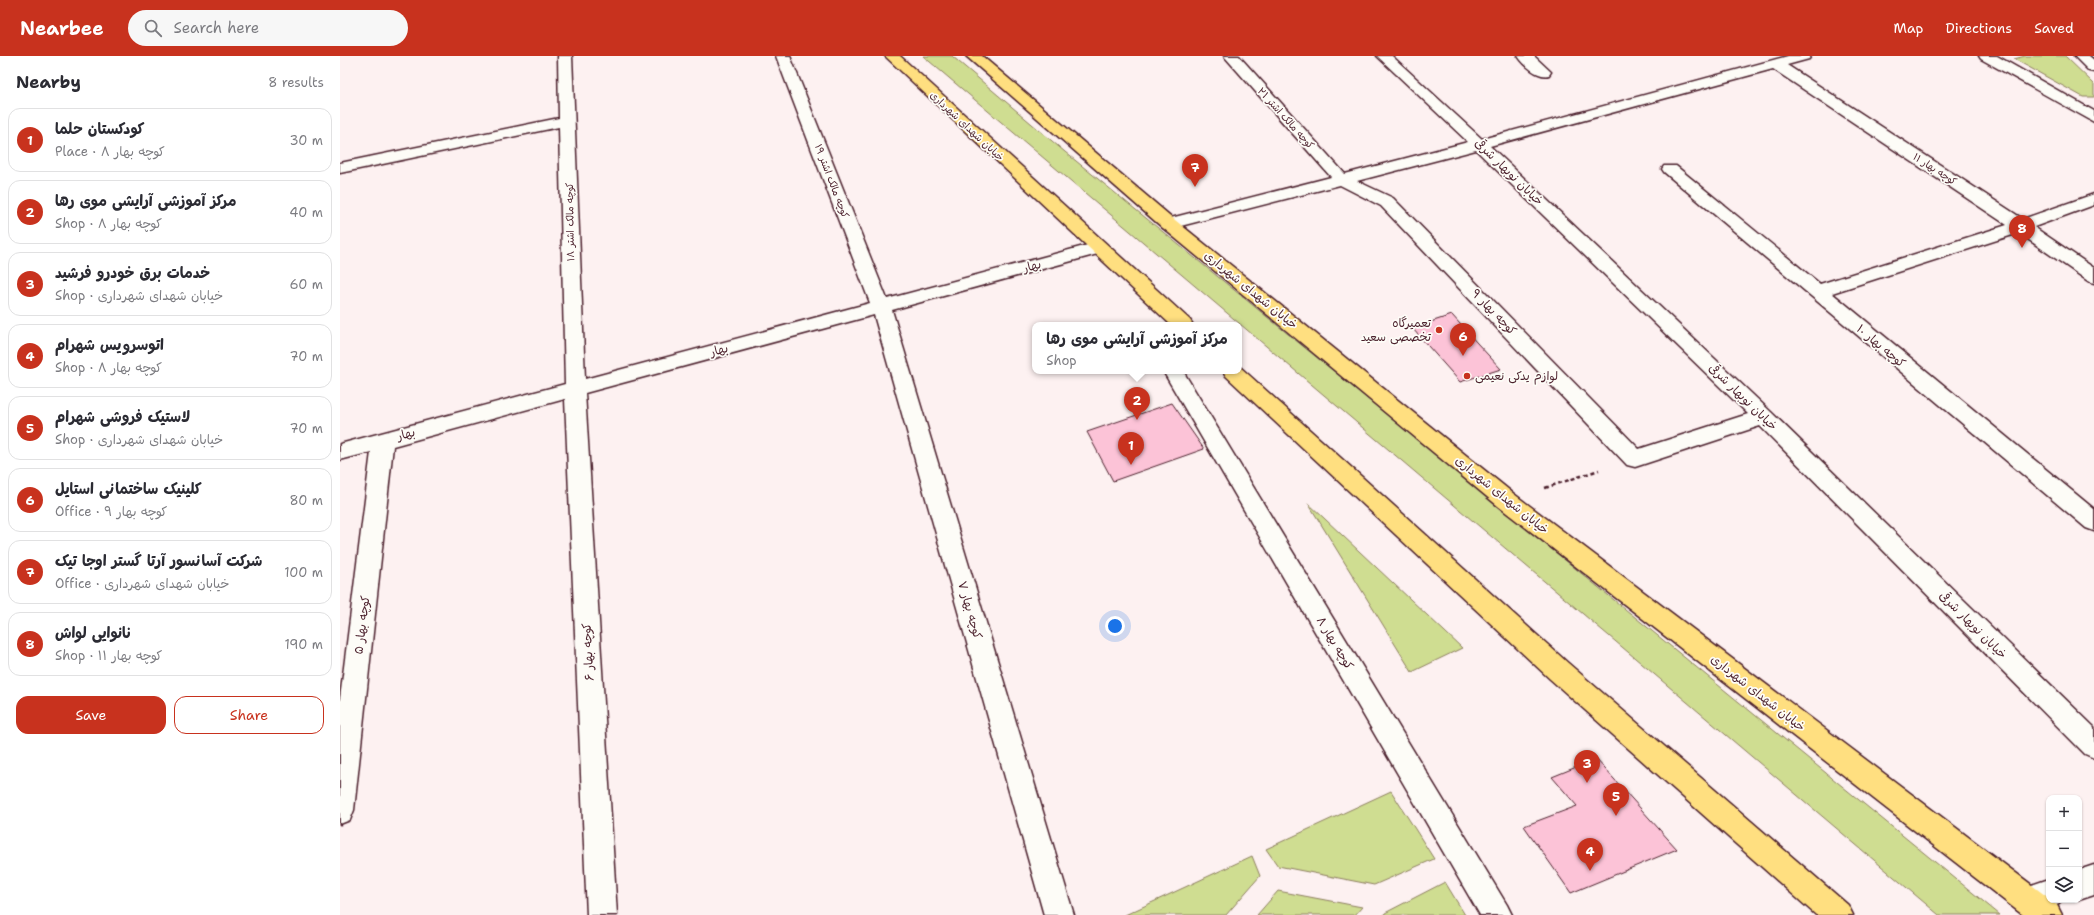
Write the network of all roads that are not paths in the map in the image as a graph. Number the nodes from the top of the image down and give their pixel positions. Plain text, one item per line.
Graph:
1 (565, 56) edge
2 (783, 56) edge
3 (892, 56) edge
4 (973, 56) edge
5 (1231, 56) edge
6 (1384, 56) edge
7 (1525, 56) edge
8 (1804, 56) edge
9 (1986, 56) edge
10 (2081, 56) edge
11 (1775, 64) junction
12 (2094, 68) edge
13 (1544, 72) dead end
14 (2094, 117) edge
15 (568, 121) junction
16 (1480, 144) junction
17 (340, 168) edge
18 (1670, 169) dead end
19 (1342, 180) junction
20 (2094, 199) edge
21 (1169, 224) junction
22 (2021, 226) junction
23 (1099, 248) junction
24 (2094, 277) edge
25 (1816, 292) junction
26 (881, 306) junction
27 (1180, 322) edge
28 (1175, 374) edge
29 (1236, 374) edge
30 (574, 388) junction
31 (1764, 417) junction
32 (383, 440) junction
33 (340, 452) edge
34 (2094, 522) edge
35 (2094, 745) edge
36 (340, 810) edge
37 (2094, 880) edge
38 (2082, 884) edge
39 (2041, 903) edge
40 (602, 915) edge
41 (1059, 915) edge
42 (1498, 915) edge
43 (1838, 915) edge

1 - 15 street, کوچه مالک اشتر ۱۸
2 - 26 street, کوچه مالک اشتر ۱۹
3 - 23 main road, خیابان شهدای شهرداری
4 - 21 main road, خیابان شهدای شهرداری
5 - 19 street, کوچه مالک اشتر ۲۱
6 - 16 street, خیابان نوبهار شرقی
7 - 13 street
8 - 11 street
9 - 14 street
10 - 12 street
11 - 16 street
11 - 22 street, کوچه بهار ۱۱
15 - 17 street
15 - 30 street, کوچه مالک اشتر ۱۸
16 - 19 street
16 - 31 street, خیابان نوبهار شرقی
18 - 25 street, کوچه بهار ۱۰
19 - 21 street
19 - 31 street, کوچه بهار ۹
20 - 22 street
21 - 39 main road, خیابان شهدای شهرداری
22 - 24 street, کوچه بهار ۱۱
22 - 25 street
23 - 26 street, بهار
23 - 27 main road, خیابان شهدای شهرداری
25 - 34 street, کوچه بهار ۱۰
26 - 30 street, بهار
26 - 41 street, کوچه بهار ۷
28 - 42 street, کوچه بهار ۸
29 - 43 main road
30 - 32 street, بهار
30 - 40 street, کوچه بهار ۶
31 - 35 street, خیابان نوبهار شرقی
32 - 33 street, بهار
32 - 36 street, کوچه بهار ۵
37 - 38 street

